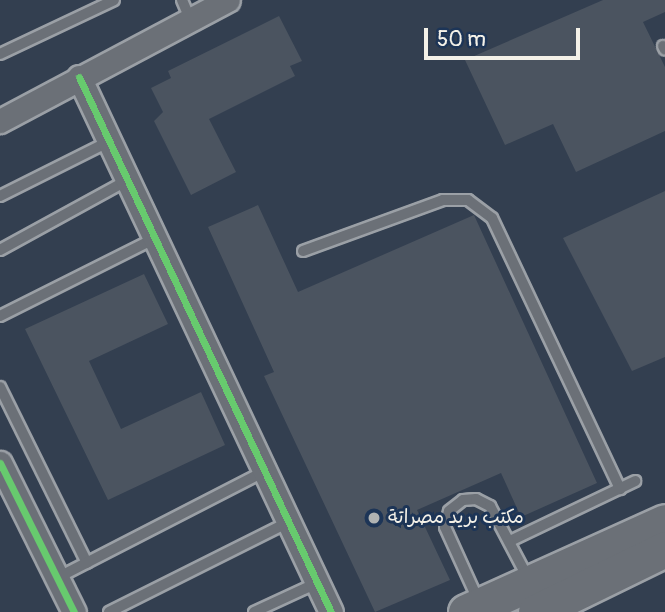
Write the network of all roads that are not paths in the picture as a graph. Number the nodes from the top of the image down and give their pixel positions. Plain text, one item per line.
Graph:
1 (114, 0) edge
2 (228, 0) edge
3 (186, 10) edge
4 (0, 54) edge
5 (79, 77) junction
6 (0, 121) edge
7 (110, 141) junction
8 (128, 180) junction
9 (0, 196) edge
10 (156, 238) junction
11 (0, 250) edge
12 (303, 251) dead end
13 (0, 316) edge
14 (0, 387) edge
15 (0, 463) edge
16 (265, 471) junction
17 (635, 481) dead end
18 (620, 489) junction
19 (289, 522) junction
20 (665, 522) edge
21 (510, 541) junction
22 (665, 549) edge
23 (87, 563) junction
24 (57, 578) junction
25 (317, 583) junction
26 (533, 597) edge
27 (473, 609) edge
28 (74, 612) edge
29 (108, 612) edge
30 (254, 612) edge
31 (331, 612) edge

1 - 4 lane
2 - 3 street
3 - 5 street
5 - 6 street
5 - 7 street
7 - 8 street
7 - 9 lane
8 - 10 street
8 - 11 lane
10 - 13 lane
10 - 16 street
12 - 18 lane
14 - 23 lane
15 - 24 street
16 - 19 street
16 - 23 lane
17 - 18 lane
18 - 21 lane
19 - 25 street
19 - 29 lane
20 - 26 main road
21 - 26 lane
21 - 27 lane
22 - 26 main road
23 - 24 lane
24 - 28 street
25 - 30 lane
25 - 31 street
26 - 27 main road

